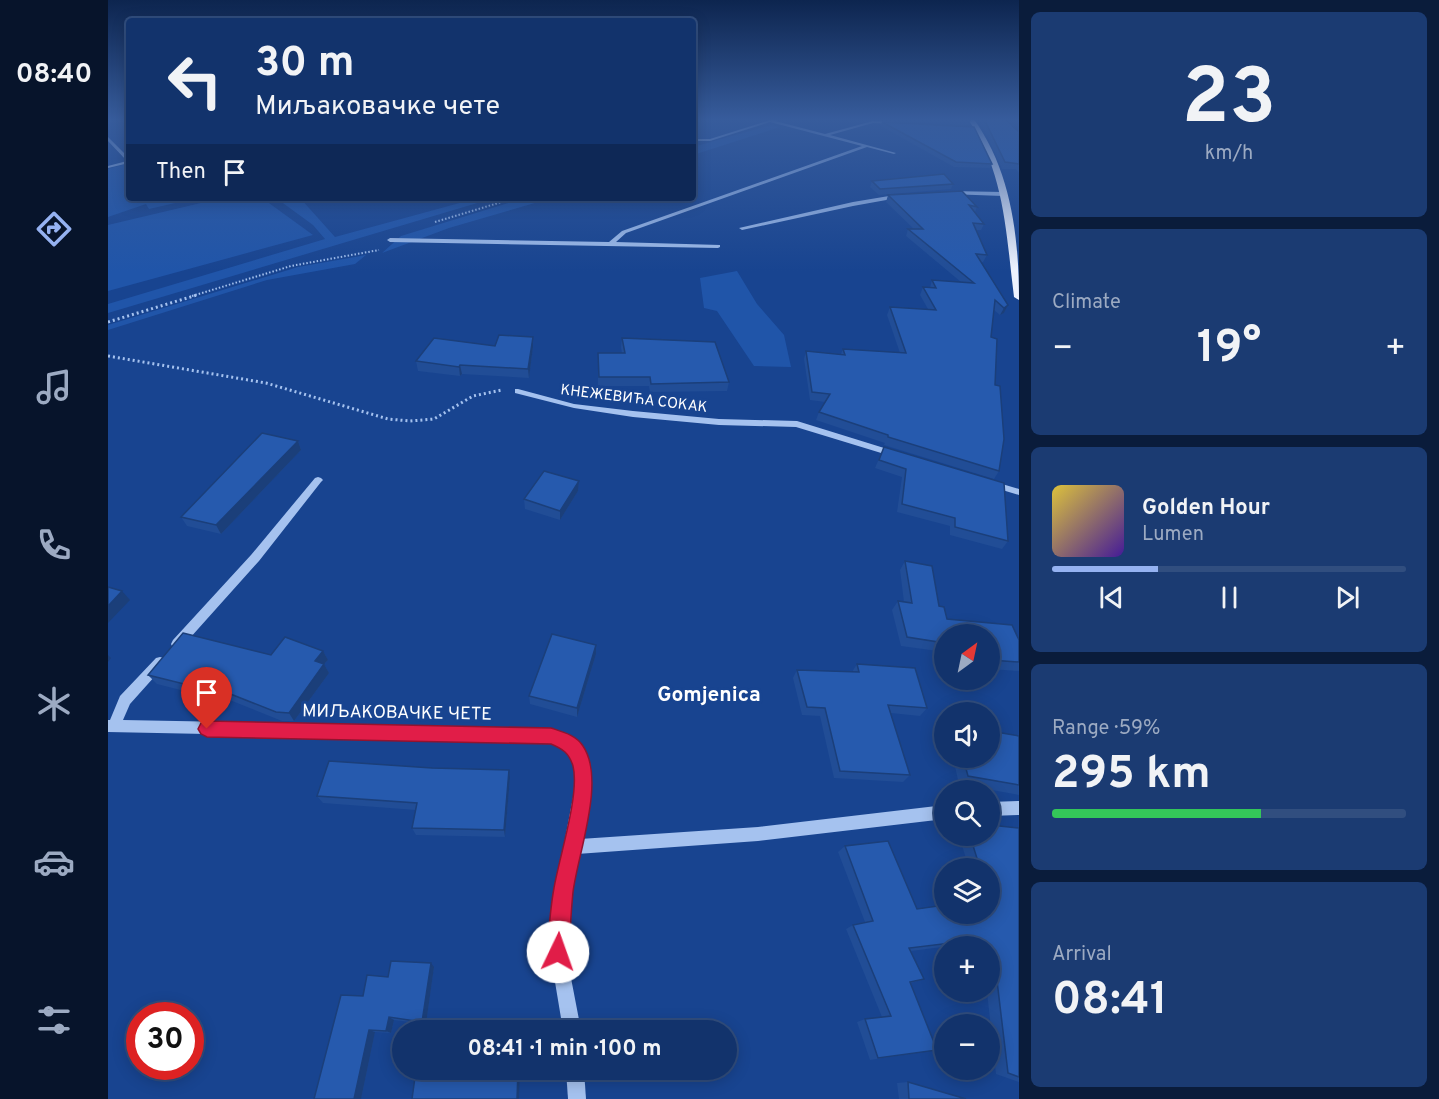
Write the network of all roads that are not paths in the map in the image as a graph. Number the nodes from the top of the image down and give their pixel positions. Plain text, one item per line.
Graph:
1 (800, 169) edge
2 (998, 169) edge
3 (945, 193) edge
4 (1003, 194) junction
5 (907, 195) edge
6 (742, 228) dead end
7 (390, 240) road end
8 (611, 244) junction
9 (718, 246) dead end
10 (1019, 297) edge
11 (518, 392) road end
12 (906, 458) edge
13 (977, 479) edge
14 (318, 480) dead end
15 (1019, 492) edge
16 (111, 726) edge
17 (1019, 808) edge
18 (1000, 809) edge
19 (934, 814) edge
20 (571, 847) junction
21 (570, 1020) edge
22 (575, 1080) edge
23 (576, 1099) edge

1 - 8 street
2 - 4 main road
3 - 4 street
4 - 10 main road
5 - 6 street
7 - 8 street
8 - 9 street
11 - 12 street, КНЕЖЕВИЋА СОКАК
13 - 15 street
14 - 16 street, МИЉАКОВАЧКЕ ЧЕТЕ
16 - 20 street, МИЉАКОВАЧКЕ ЧЕТЕ
17 - 18 street
19 - 20 street
20 - 21 street, МИЉАКОВАЧКЕ ЧЕТЕ
22 - 23 street

